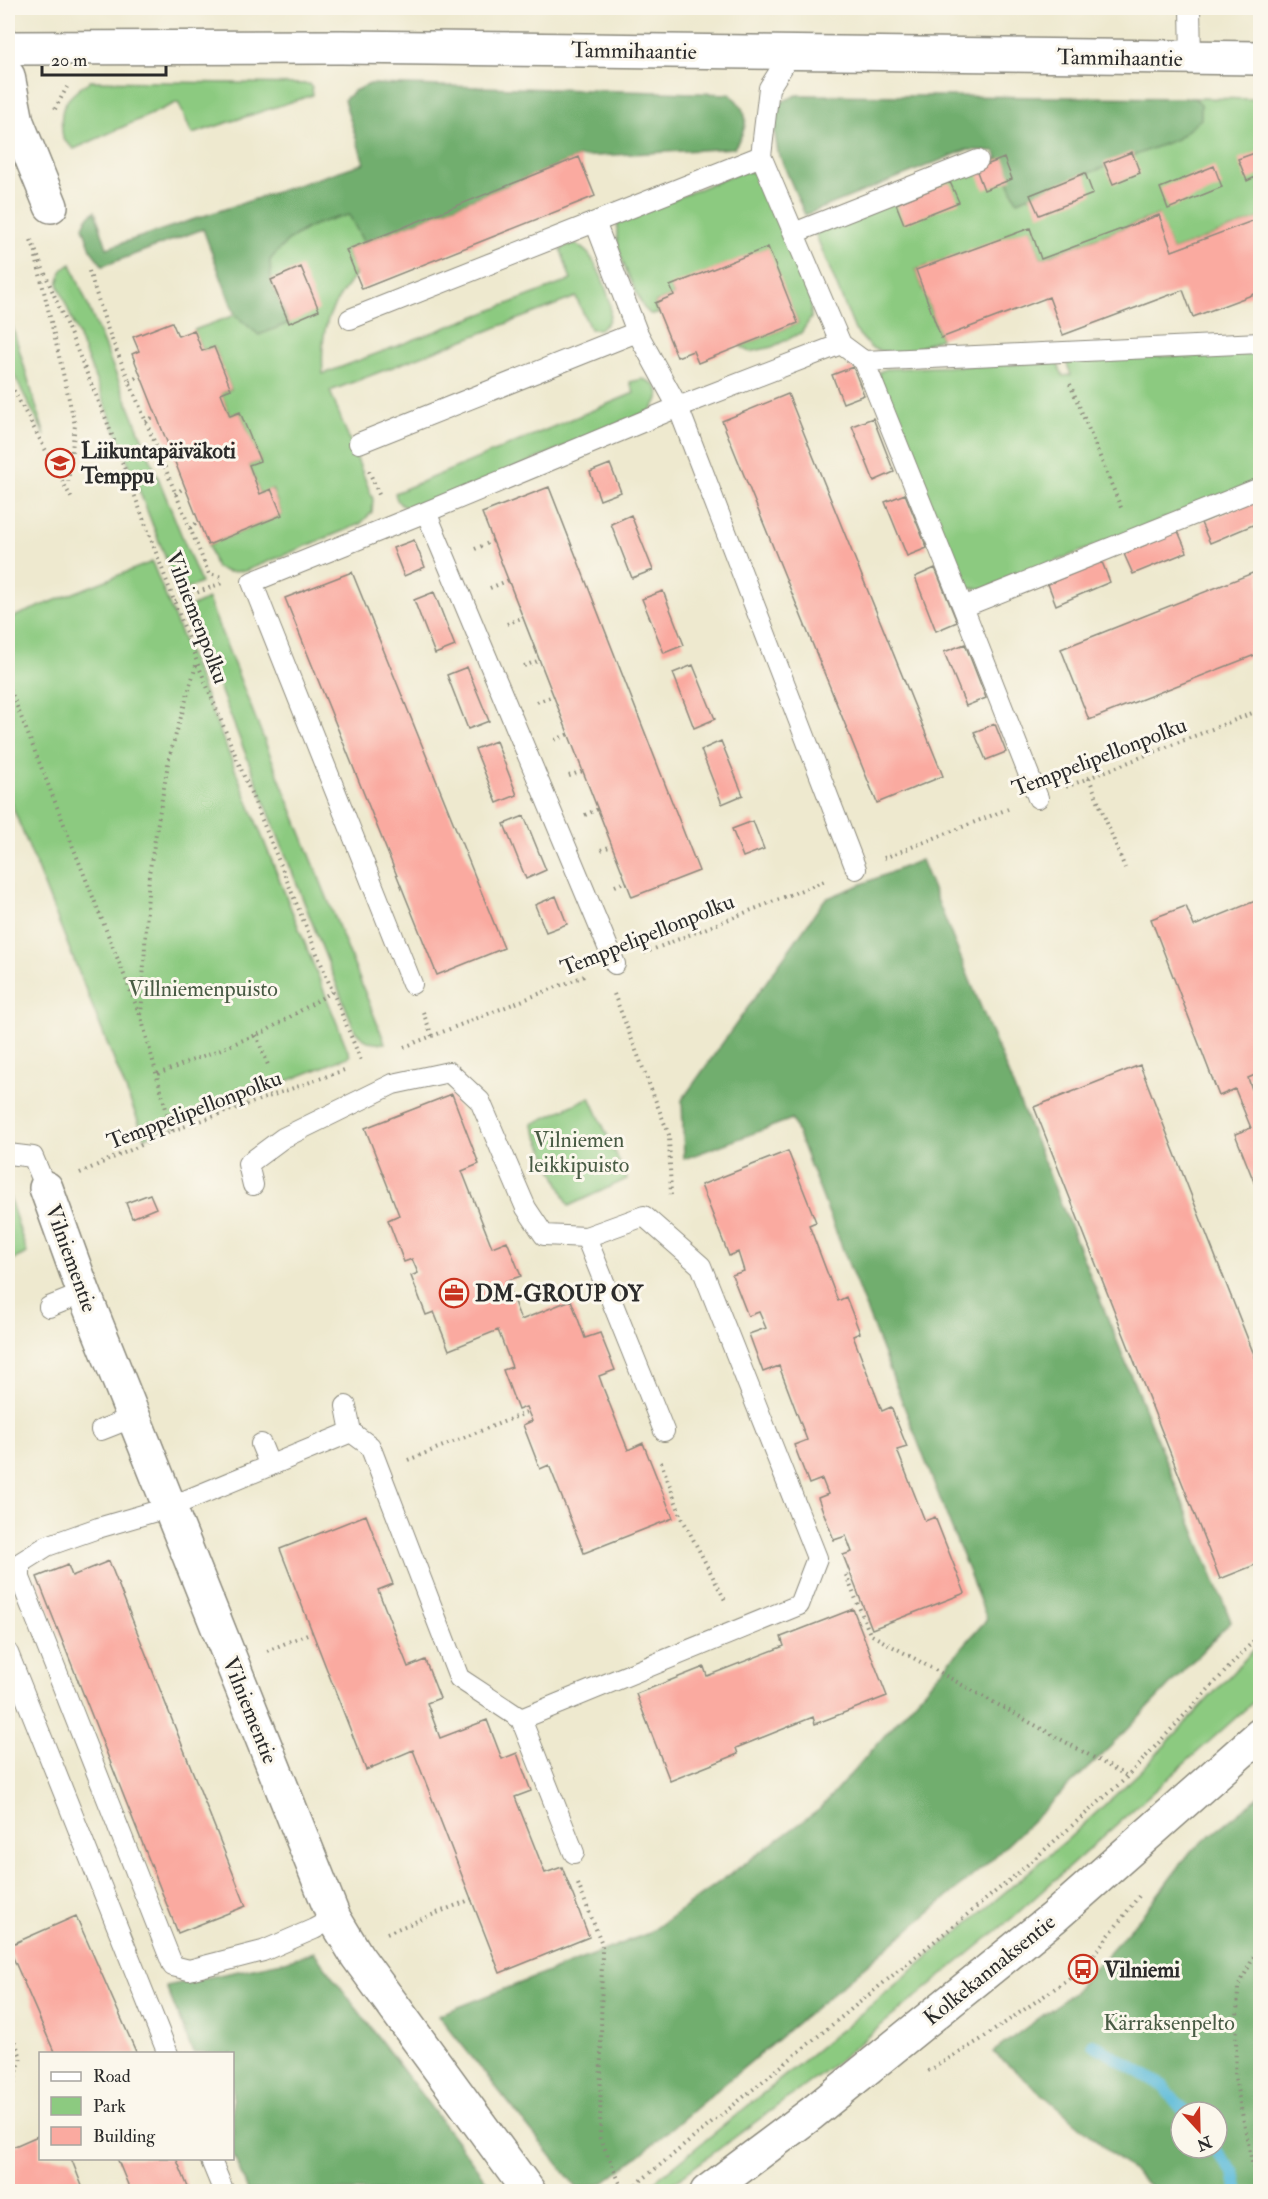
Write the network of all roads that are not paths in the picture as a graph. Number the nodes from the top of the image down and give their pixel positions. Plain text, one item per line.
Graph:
1 (1190, 8) edge
2 (8, 48) edge
3 (792, 52) junction
4 (1191, 58) junction
5 (1260, 58) edge
6 (8, 76) edge
7 (761, 156) junction
8 (978, 160) dead end
9 (51, 206) dead end
10 (595, 222) junction
11 (794, 233) junction
12 (350, 319) dead end
13 (637, 332) junction
14 (1260, 343) edge
15 (840, 344) junction
16 (864, 362) junction
17 (678, 407) junction
18 (359, 443) road end
19 (1260, 488) edge
20 (426, 512) junction
21 (963, 607) junction
22 (1038, 798) road end
23 (856, 869) road end
24 (609, 966) road end
25 (412, 984) dead end
26 (8, 1154) edge
27 (253, 1185) dead end
28 (46, 1188) joint
29 (586, 1237) junction
30 (84, 1293) junction
31 (49, 1307) dead end
32 (346, 1406) dead end
33 (134, 1417) junction
34 (662, 1427) road end
35 (101, 1430) dead end
36 (351, 1432) junction
37 (261, 1444) dead end
38 (270, 1466) junction
39 (170, 1507) junction
40 (8, 1653) edge
41 (521, 1719) junction
42 (1260, 1735) edge
43 (574, 1853) road end
44 (334, 1918) junction
45 (167, 2052) edge
46 (211, 2160) edge
47 (224, 2192) edge
48 (529, 2192) edge
49 (707, 2192) edge

1 - 4 lane
2 - 3 street, Tammihaantie
3 - 4 street, Tammihaantie
3 - 7 lane
4 - 5 street, Tammihaantie
6 - 9 street
7 - 10 lane
7 - 11 lane
8 - 11 lane
10 - 12 lane
10 - 13 lane
11 - 15 lane
13 - 17 lane
13 - 18 lane
14 - 16 lane
15 - 16 lane
15 - 17 lane
16 - 21 lane
17 - 20 lane
17 - 23 lane
19 - 21 lane
20 - 24 lane
20 - 25 lane
21 - 22 lane
26 - 28 lane
27 - 29 lane
28 - 30 street, Vilniementie
29 - 34 lane
29 - 41 lane
30 - 31 lane
30 - 33 street, Vilniementie
32 - 36 lane
33 - 35 lane
33 - 39 street, Vilniementie
36 - 38 lane
36 - 41 lane
37 - 38 lane
38 - 39 lane
39 - 44 street, Vilniementie
39 - 44 lane
40 - 45 lane
41 - 43 lane
42 - 49 street, Kolkekannaksentie
44 - 48 street, Vilniementie
46 - 47 lane

